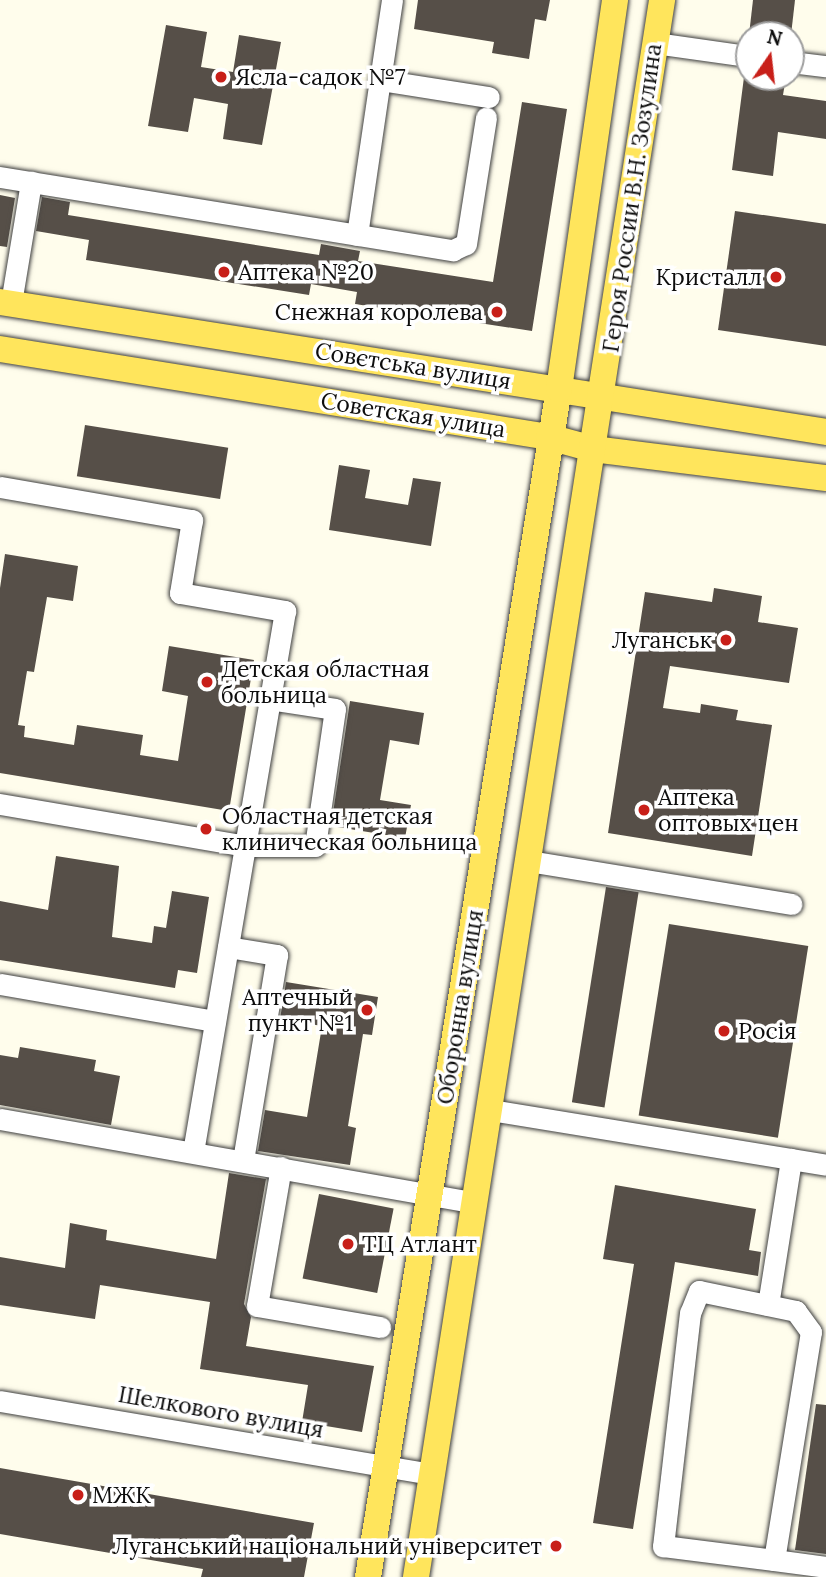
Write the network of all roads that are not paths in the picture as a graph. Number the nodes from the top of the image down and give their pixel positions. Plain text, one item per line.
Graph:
1 (392, 0) edge
2 (615, 0) edge
3 (662, 0) edge
4 (655, 43) junction
5 (735, 54) edge
6 (805, 64) edge
7 (826, 66) edge
8 (380, 80) junction
9 (489, 97) dead end
10 (486, 118) dead end
11 (0, 177) edge
12 (31, 182) junction
13 (357, 235) junction
14 (5, 303) edge
15 (0, 349) edge
16 (559, 389) junction
17 (602, 397) junction
18 (826, 432) edge
19 (549, 436) junction
20 (593, 449) junction
21 (826, 478) edge
22 (0, 487) edge
23 (270, 699) junction
24 (0, 804) edge
25 (245, 846) junction
26 (529, 861) junction
27 (791, 904) dead end
28 (228, 947) junction
29 (0, 984) edge
30 (215, 1021) junction
31 (491, 1110) junction
32 (0, 1119) edge
33 (193, 1152) junction
34 (791, 1160) junction
35 (243, 1161) junction
36 (826, 1165) edge
37 (281, 1167) junction
38 (431, 1193) junction
39 (476, 1203) junction
40 (768, 1306) junction
41 (380, 1327) dead end
42 (0, 1401) edge
43 (388, 1467) junction
44 (432, 1474) junction
45 (774, 1560) junction
46 (826, 1567) edge
47 (369, 1577) edge
48 (416, 1577) edge

1 - 8 street
2 - 16 main road, Героя России В.Н. Зозулина
3 - 4 main road, Героя России В.Н. Зозулина
4 - 5 street
4 - 17 main road, Героя России В.Н. Зозулина
6 - 7 street
8 - 9 street
8 - 13 street
10 - 13 street
11 - 12 street
12 - 13 street
12 - 14 street
14 - 16 main road, Совєтська вулиця
15 - 19 main road, Советская улица
16 - 17 main road, Совєтська вулиця
16 - 19 main road, Героя России В.Н. Зозулина
17 - 18 main road, Совєтська вулиця
17 - 20 main road, Героя России В.Н. Зозулина
19 - 20 main road, Советская улица
19 - 38 main road, Оборонна вулиця
20 - 21 main road, Советская улица
20 - 26 main road, Оборонна вулиця
22 - 23 street
23 - 25 street
23 - 25 street
24 - 25 street
25 - 28 street
26 - 27 street
26 - 31 main road, Оборонна вулиця
28 - 30 street
28 - 35 street
29 - 30 street
30 - 33 street
31 - 34 street
31 - 39 main road, Оборонна вулиця
32 - 33 street
33 - 35 street
34 - 36 street
34 - 40 street
35 - 37 street
37 - 38 street
37 - 41 street
38 - 39 street
38 - 43 main road, Оборонна вулиця
39 - 44 main road, Оборонна вулиця
40 - 45 street
40 - 45 street
42 - 43 street, Шелкового вулиця
43 - 44 street, Шелкового вулиця
43 - 47 main road, Оборонна вулиця
44 - 48 main road, Оборонна вулиця
45 - 46 street

